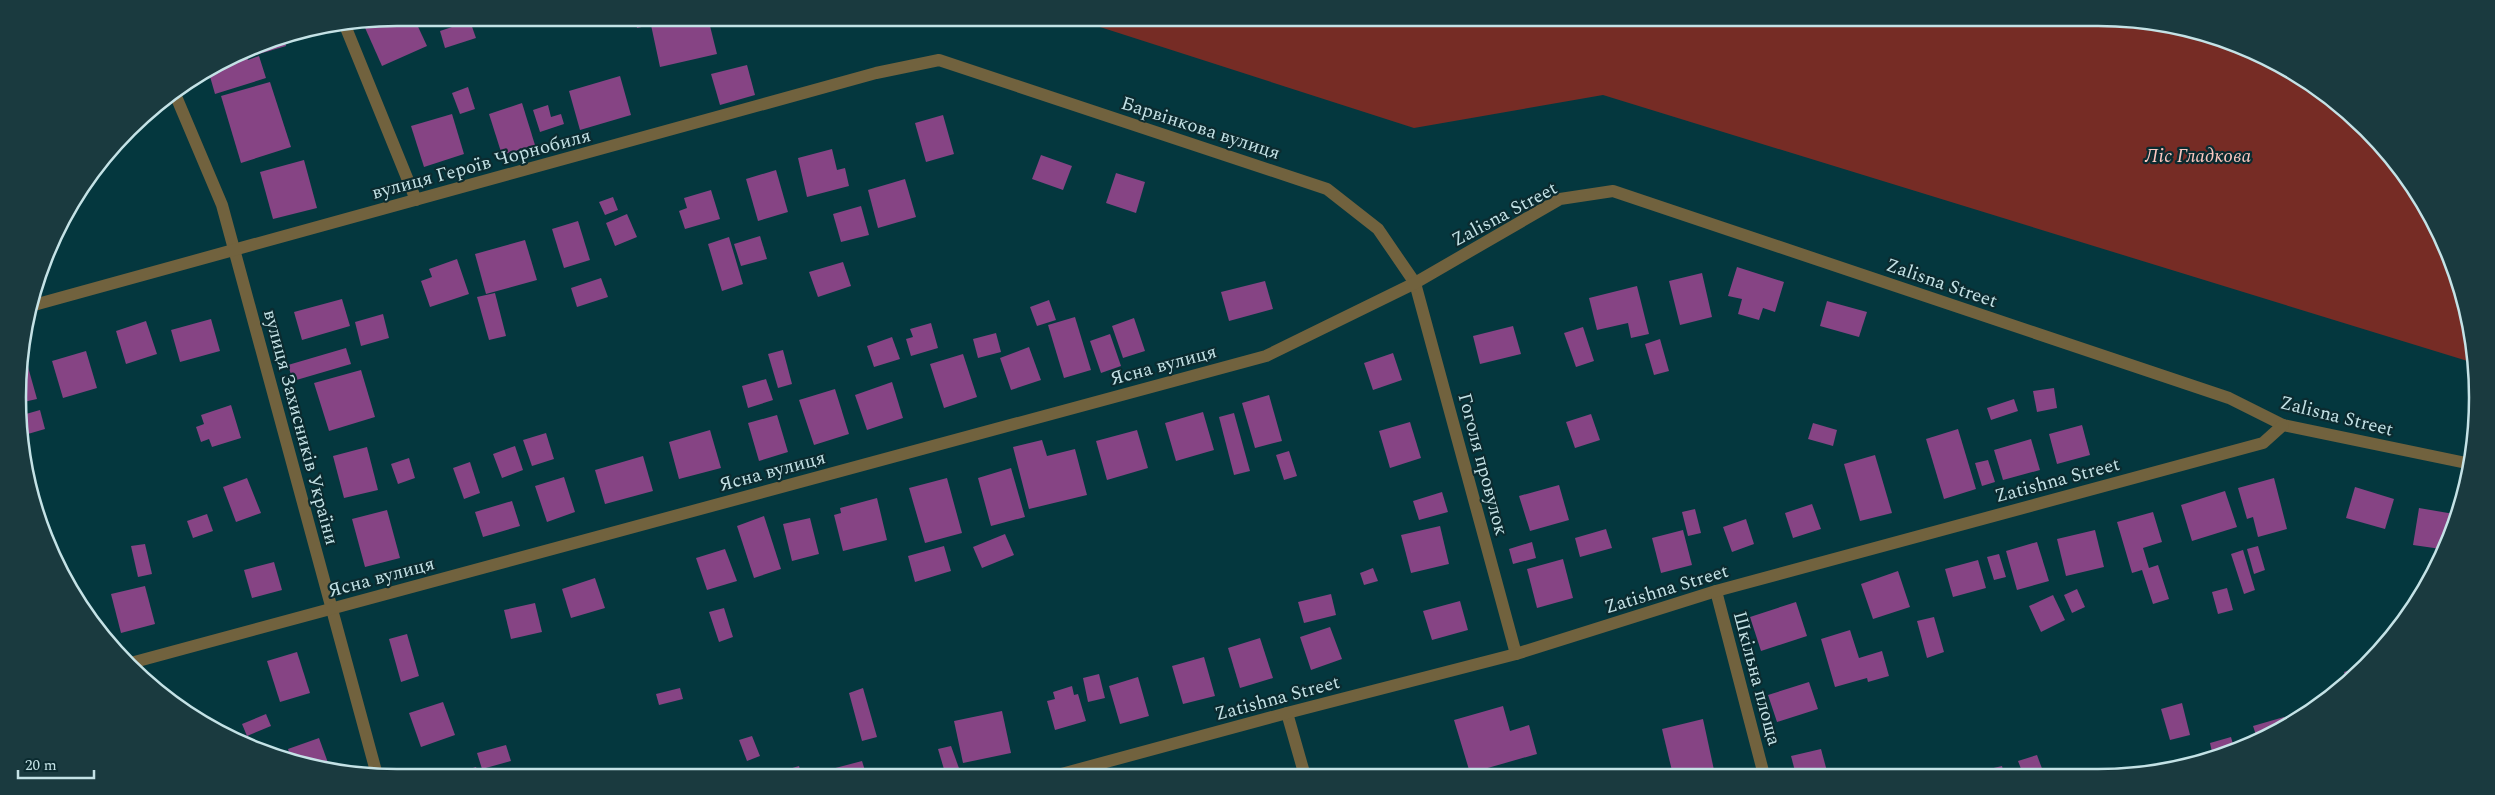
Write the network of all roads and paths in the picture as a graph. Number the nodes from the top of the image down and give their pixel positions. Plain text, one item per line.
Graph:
1 (347, 29) edge
2 (940, 60) joint
3 (177, 99) edge
4 (416, 200) junction
5 (234, 250) junction
6 (1415, 283) junction
7 (38, 304) edge
8 (2283, 425) junction
9 (2463, 462) edge
10 (1716, 592) junction
11 (332, 608) junction
12 (1516, 654) junction
13 (136, 661) edge
14 (1287, 713) junction
15 (375, 768) edge
16 (1080, 769) edge
17 (1303, 769) edge
18 (1762, 769) edge

1 - 4 street
2 - 4 street, вулиця Героїв Чорнобиля
2 - 6 street, Барвінкова вулиця
3 - 5 street, вулиця Захисників України
4 - 5 street, вулиця Героїв Чорнобиля
5 - 7 street, вулиця Героїв Чорнобиля
5 - 11 street, вулиця Захисників України
6 - 8 street, Zalisna Street
6 - 11 street, Ясна вулиця
6 - 12 street, Гоголя провулок
8 - 9 street, Zalisna Street
8 - 10 street, Zatishna Street
10 - 12 street, Zatishna Street
10 - 18 street, Шкільна площа
11 - 13 street, Ясна вулиця
11 - 15 street, вулиця Захисників України
12 - 14 street, Zatishna Street
14 - 16 street, Zatishna Street
14 - 17 street

